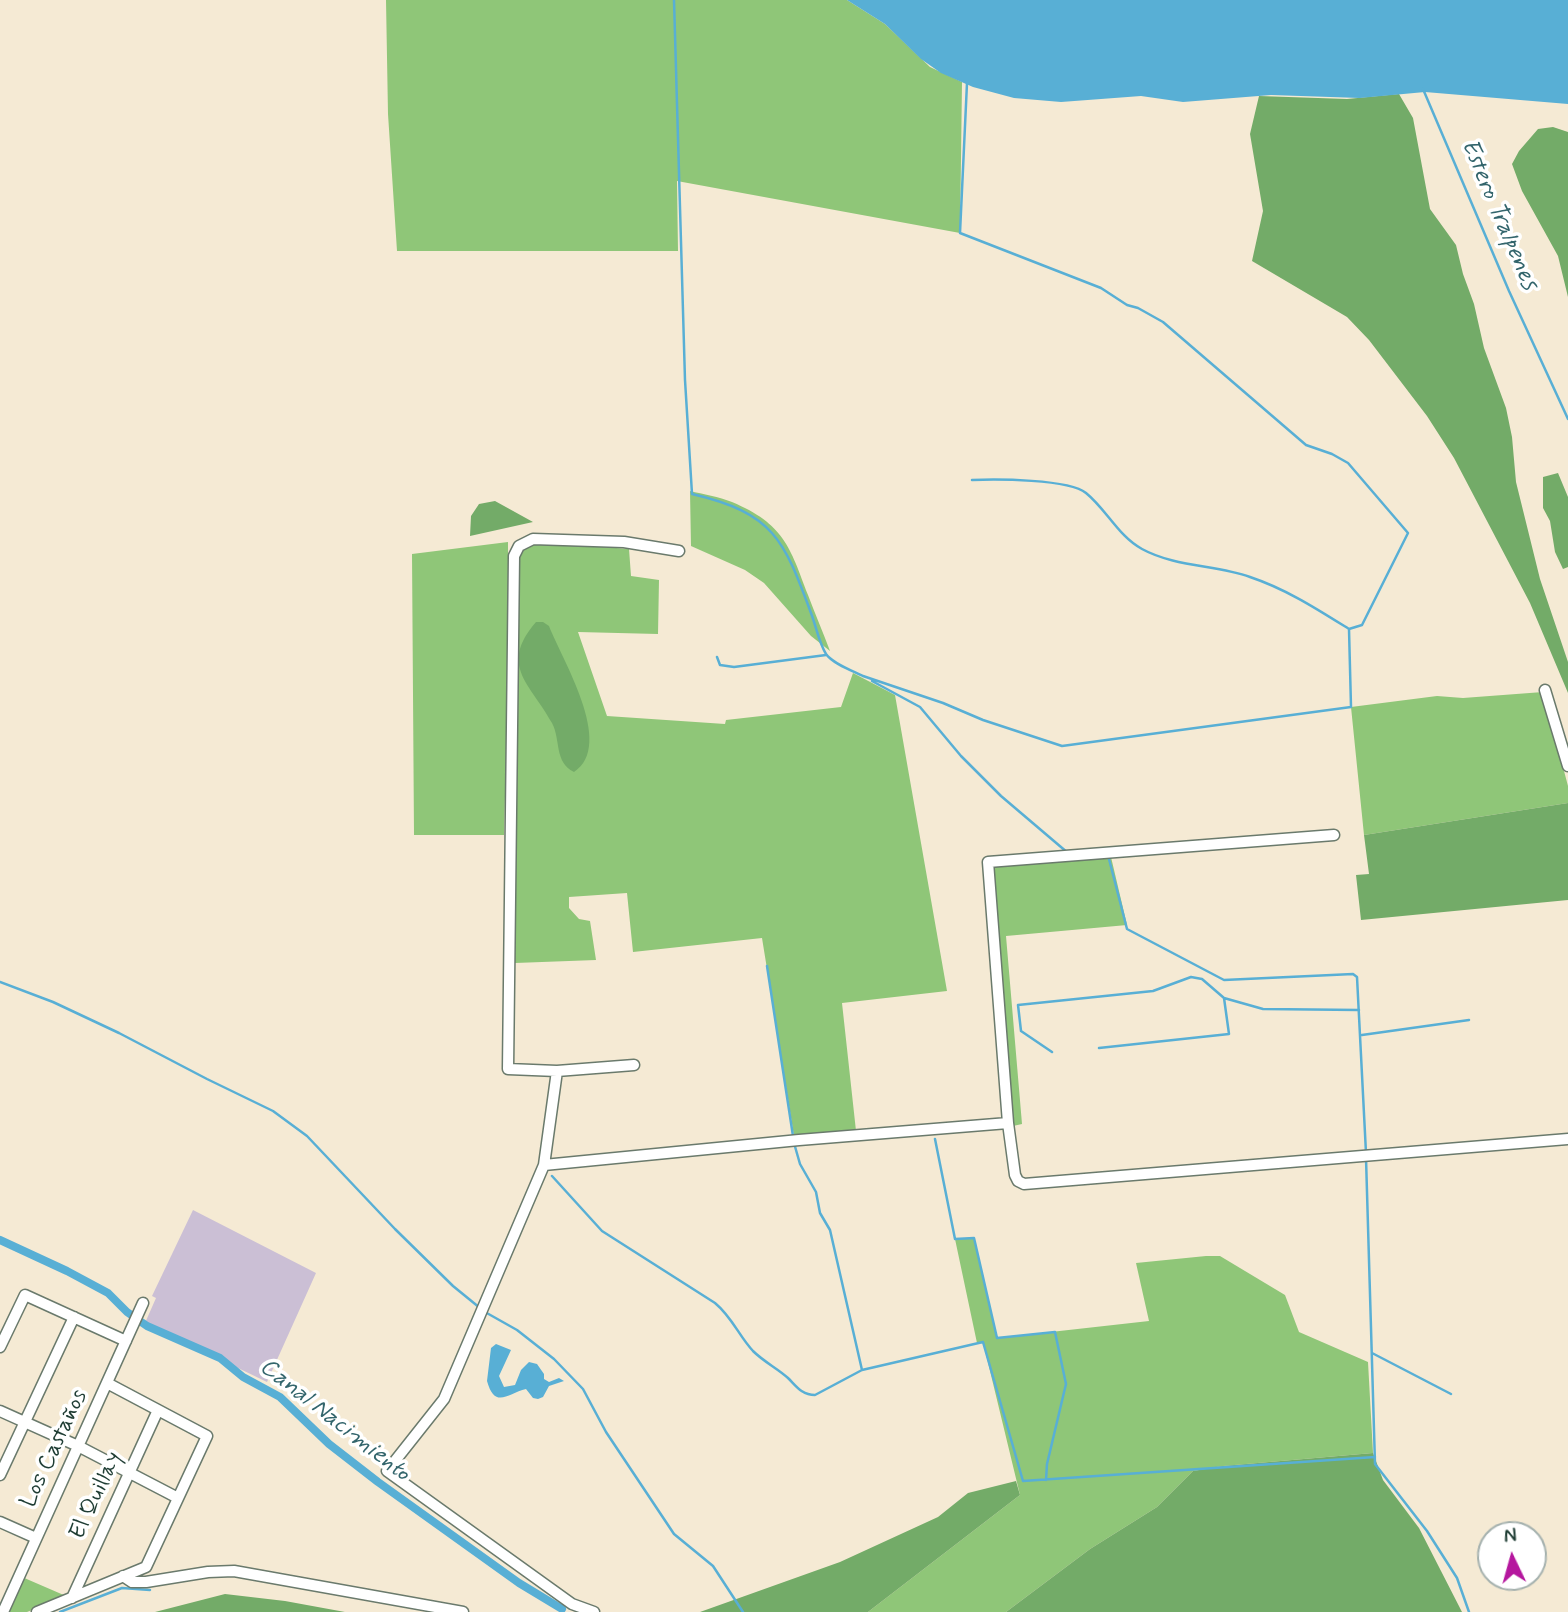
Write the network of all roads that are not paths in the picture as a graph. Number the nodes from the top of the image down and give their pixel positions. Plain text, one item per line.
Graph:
1 (679, 551) dead end
2 (1545, 690) dead end
3 (1568, 766) edge
4 (1334, 835) dead end
5 (634, 1065) dead end
6 (557, 1072) junction
7 (1008, 1123) junction
8 (1568, 1139) edge
9 (544, 1165) junction
10 (144, 1303) dead end
11 (74, 1317) junction
12 (126, 1341) junction
13 (0, 1347) edge
14 (107, 1383) junction
15 (158, 1410) junction
16 (0, 1411) edge
17 (25, 1422) junction
18 (78, 1446) junction
19 (129, 1473) junction
20 (0, 1475) edge
21 (178, 1498) junction
22 (0, 1522) edge
23 (36, 1538) junction
24 (123, 1576) junction
25 (72, 1598) junction
26 (570, 1608) edge
27 (3, 1612) edge
28 (37, 1612) edge
29 (463, 1612) edge
30 (594, 1612) edge

1 - 6 street
2 - 3 street
4 - 7 street
5 - 6 street
6 - 9 street
7 - 8 street
7 - 9 street
9 - 26 street
10 - 12 street, Los Castaños
11 - 12 street
11 - 13 street
11 - 17 street
12 - 14 street, Los Castaños
14 - 15 street
14 - 18 street, Los Castaños
15 - 19 street, El Quillay
15 - 21 street
16 - 17 street
17 - 18 street
17 - 20 street
18 - 19 street
18 - 23 street, Los Castaños
19 - 21 street
19 - 25 street, El Quillay
21 - 24 street
22 - 23 street
23 - 27 street, Los Castaños
24 - 25 street
24 - 29 street
25 - 28 street
26 - 30 street

